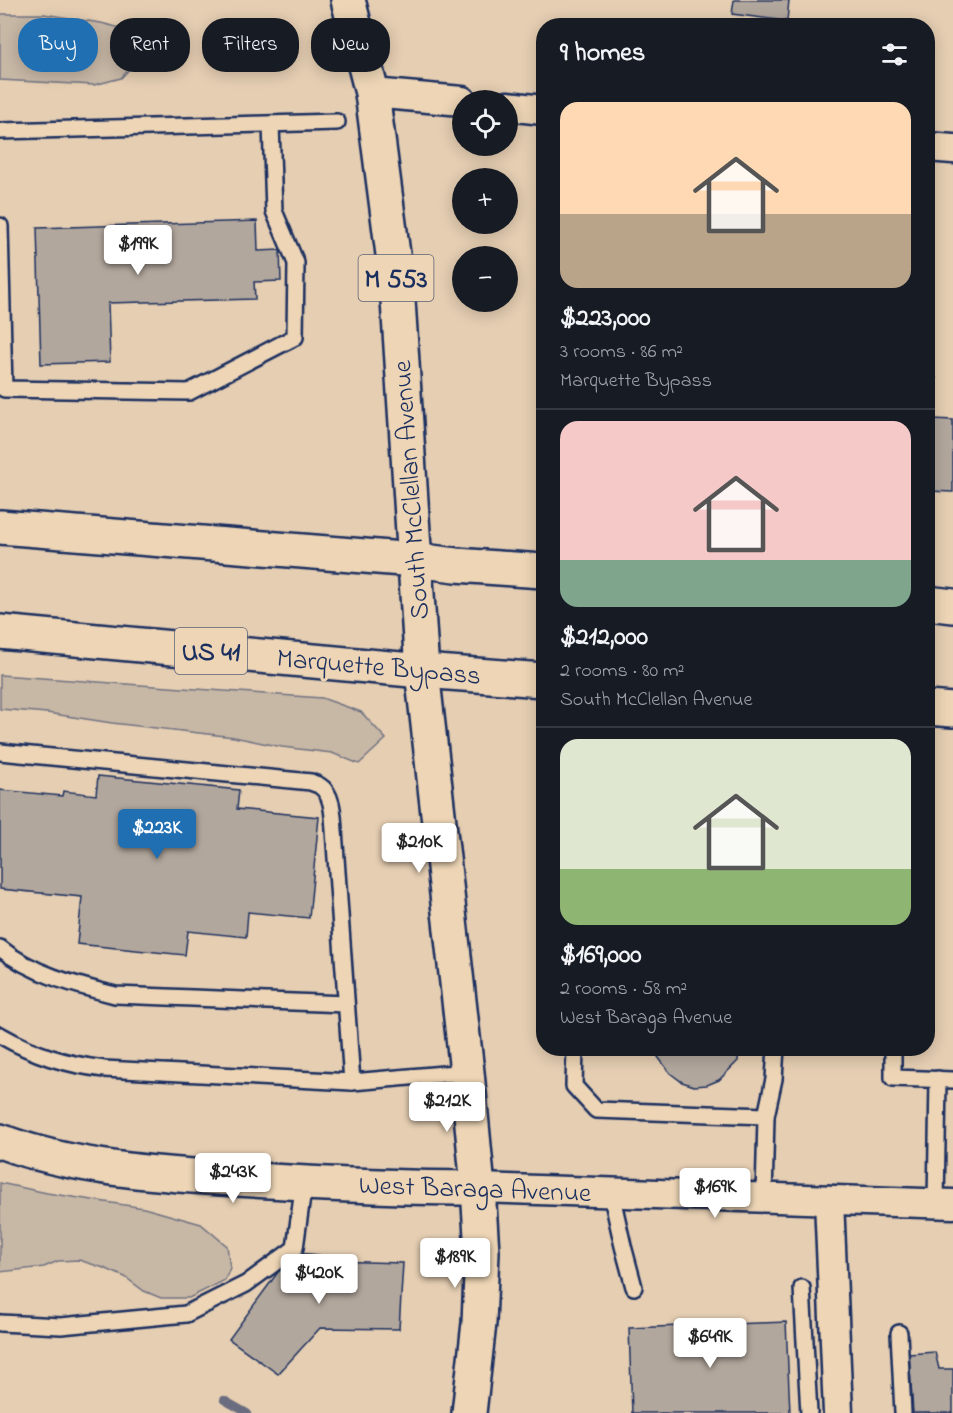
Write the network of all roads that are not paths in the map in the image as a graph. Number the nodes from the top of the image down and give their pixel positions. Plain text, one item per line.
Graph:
1 (348, 0) edge
2 (372, 93) junction
3 (452, 100) edge
4 (518, 107) edge
5 (536, 109) edge
6 (337, 122) dead end
7 (271, 124) junction
8 (0, 131) edge
9 (935, 148) edge
10 (953, 149) edge
11 (0, 226) edge
12 (0, 527) edge
13 (415, 560) junction
14 (536, 571) edge
15 (935, 604) edge
16 (953, 606) edge
17 (0, 632) edge
18 (422, 671) junction
19 (536, 679) edge
20 (935, 709) edge
21 (953, 710) edge
22 (0, 752) edge
23 (0, 948) edge
24 (346, 1004) junction
25 (0, 1035) edge
26 (575, 1056) edge
27 (775, 1056) edge
28 (893, 1056) edge
29 (467, 1072) junction
30 (946, 1079) edge
31 (352, 1082) junction
32 (766, 1116) junction
33 (0, 1141) edge
34 (304, 1182) junction
35 (478, 1188) junction
36 (611, 1193) junction
37 (764, 1198) junction
38 (829, 1200) junction
39 (945, 1204) edge
40 (634, 1287) dead end
41 (802, 1288) dead end
42 (0, 1323) edge
43 (899, 1333) dead end
44 (469, 1413) edge
45 (809, 1413) edge
46 (838, 1413) edge
47 (903, 1413) edge

1 - 2 main road, South McClellan Avenue / M 553
2 - 3 street
2 - 13 main road, South McClellan Avenue / M 553
4 - 5 street
6 - 7 lane
7 - 8 lane
7 - 11 lane
9 - 10 street
12 - 13 main road
13 - 14 main road
13 - 18 main road, South McClellan Avenue / M 553
15 - 16 main road
17 - 18 main road, Marquette Bypass / US 41
18 - 19 main road, Marquette Bypass / US 41
18 - 29 main road, South McClellan Avenue
20 - 21 main road
22 - 24 lane
23 - 24 lane
24 - 31 lane
25 - 31 lane
26 - 32 lane
27 - 32 lane
28 - 30 lane
29 - 31 lane
29 - 35 main road, South McClellan Avenue
30 - 39 lane
32 - 37 lane
33 - 34 main road, West Baraga Avenue
34 - 35 main road, West Baraga Avenue
34 - 42 lane
35 - 36 street, West Baraga Avenue
35 - 44 main road, South McClellan Avenue
36 - 37 street, West Baraga Avenue
36 - 40 lane
37 - 38 street, West Baraga Avenue
38 - 39 street, West Baraga Avenue
38 - 46 street
41 - 45 lane
43 - 47 lane

